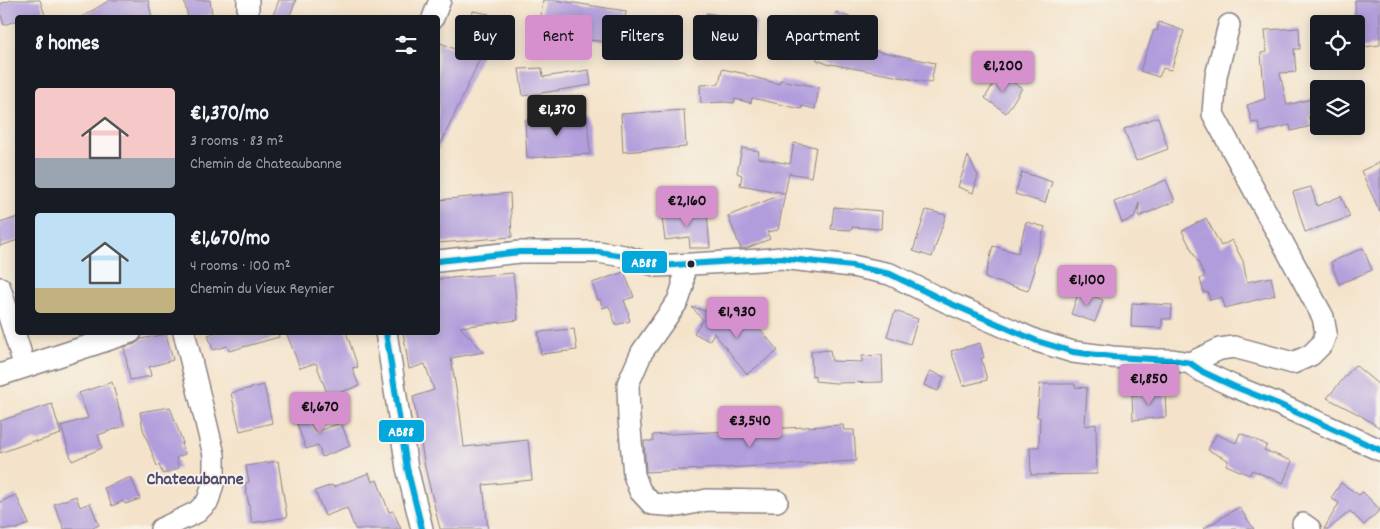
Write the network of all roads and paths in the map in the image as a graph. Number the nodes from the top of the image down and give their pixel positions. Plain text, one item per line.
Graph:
1 (248, 0) edge
2 (440, 0) edge
3 (248, 15) edge
4 (434, 15) edge
5 (1229, 26) dead end
6 (440, 261) edge
7 (683, 265) junction
8 (0, 288) edge
9 (15, 335) edge
10 (15, 335) edge
11 (122, 335) edge
12 (185, 335) edge
13 (386, 335) edge
14 (1190, 363) junction
15 (25, 366) junction
16 (0, 375) edge
17 (1380, 450) edge
18 (777, 501) dead end
19 (161, 529) edge
20 (422, 529) edge

1 - 3 street
2 - 4 street
5 - 14 street
6 - 7 street
7 - 14 street
7 - 18 street
8 - 9 street
10 - 15 street
11 - 15 street
12 - 19 street
13 - 20 street
14 - 17 street
15 - 16 street

